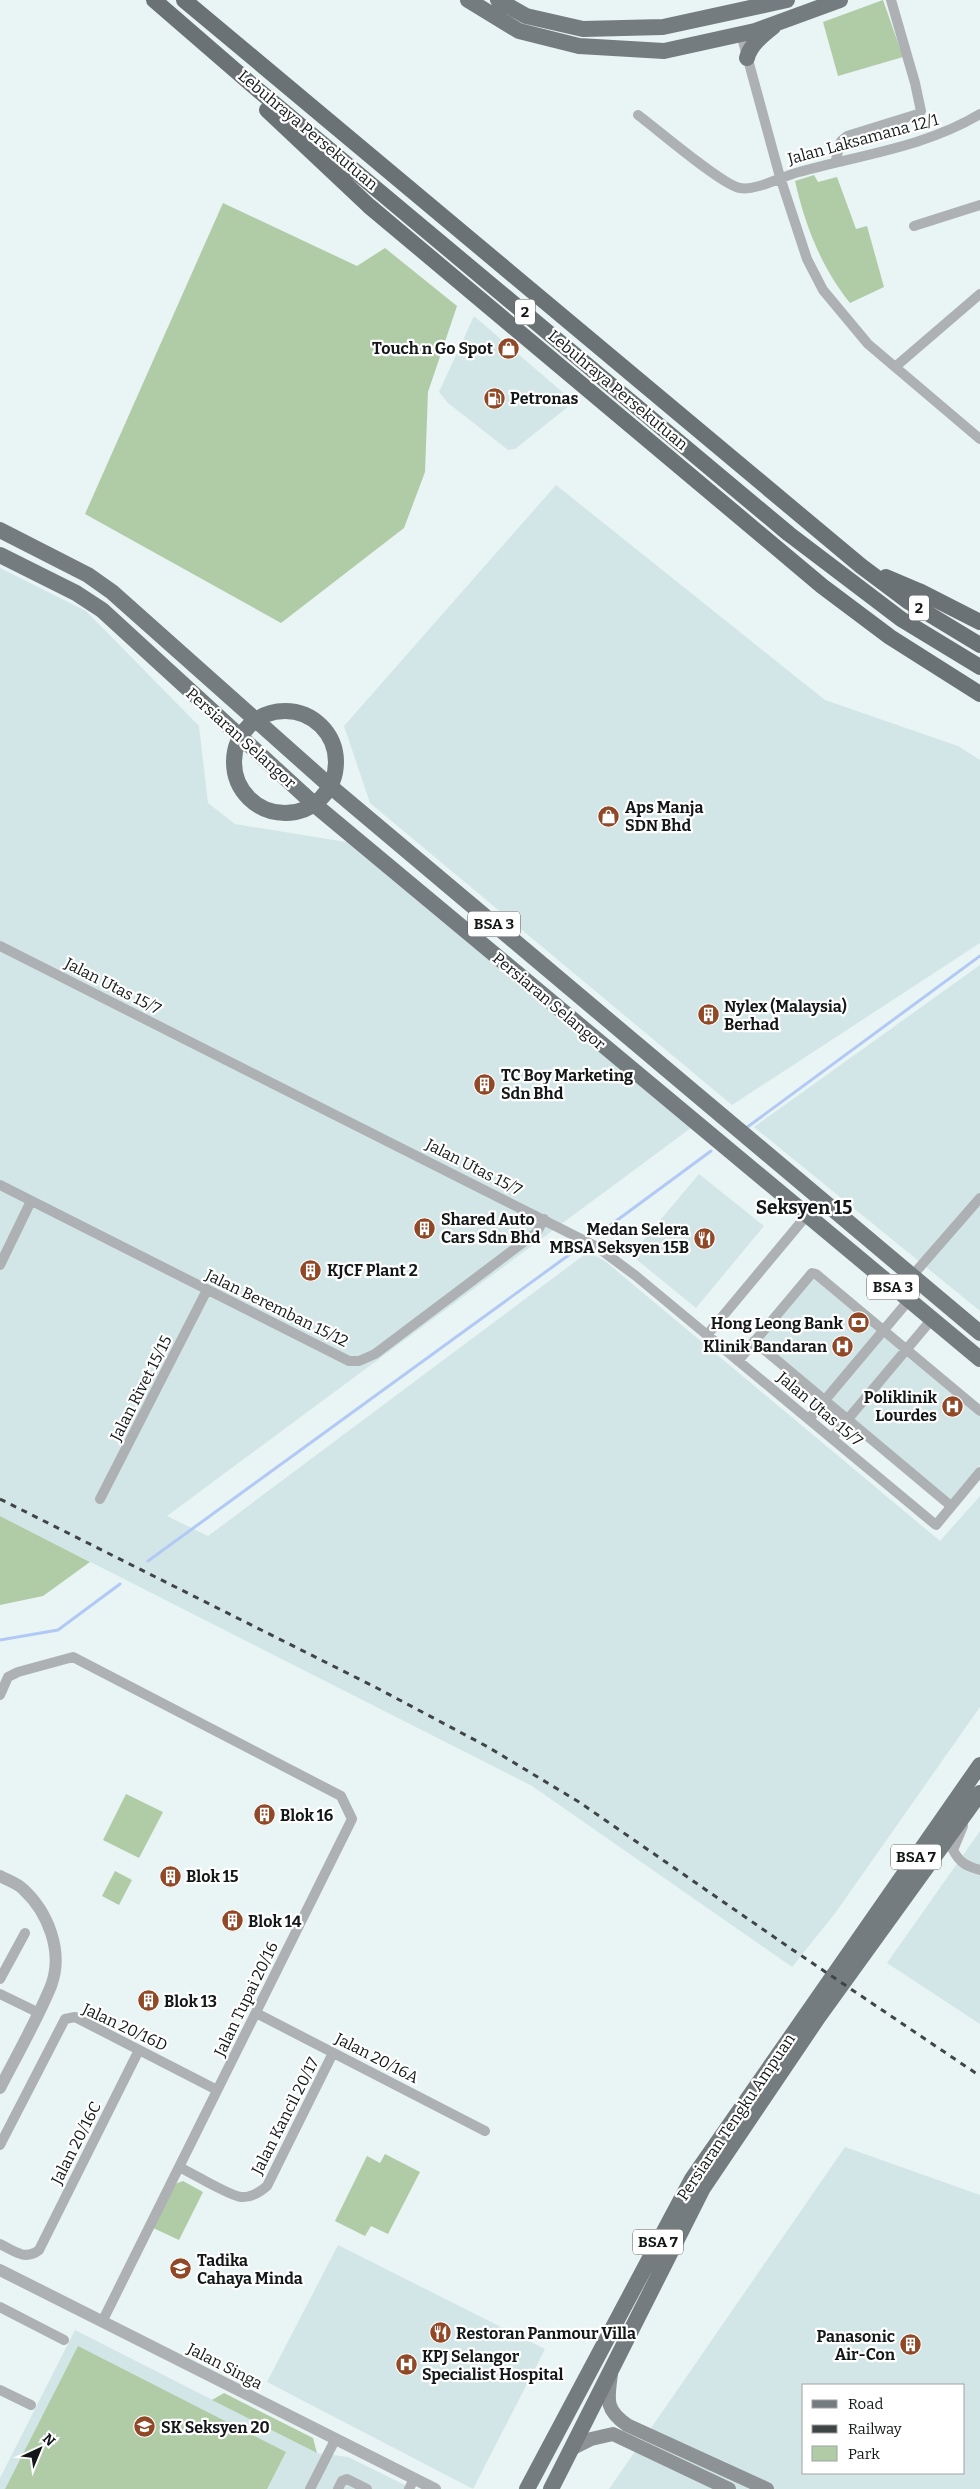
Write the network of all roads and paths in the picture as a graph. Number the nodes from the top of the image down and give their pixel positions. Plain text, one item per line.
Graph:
1 (154, 0) edge
2 (184, 0) edge
3 (468, 0) edge
4 (498, 0) edge
5 (840, 0) edge
6 (891, 0) edge
7 (785, 1) edge
8 (779, 22) junction
9 (670, 25) junction
10 (744, 46) junction
11 (258, 90) junction
12 (980, 114) edge
13 (638, 115) dead end
14 (835, 163) junction
15 (780, 177) junction
16 (980, 205) edge
17 (914, 226) dead end
18 (980, 294) edge
19 (895, 367) junction
20 (980, 439) edge
21 (0, 530) edge
22 (0, 555) edge
23 (861, 566) junction
24 (822, 586) junction
25 (901, 619) junction
26 (980, 622) edge
27 (980, 644) edge
28 (980, 667) edge
29 (980, 694) edge
30 (256, 719) junction
31 (239, 738) junction
32 (330, 786) junction
33 (315, 805) junction
34 (0, 946) edge
35 (0, 1185) edge
36 (980, 1198) edge
37 (31, 1202) junction
38 (807, 1215) junction
39 (544, 1219) junction
40 (0, 1265) edge
41 (912, 1276) junction
42 (207, 1290) junction
43 (909, 1300) junction
44 (932, 1319) junction
45 (883, 1330) junction
46 (980, 1333) edge
47 (707, 1335) junction
48 (754, 1341) junction
49 (906, 1349) junction
50 (980, 1359) edge
51 (738, 1360) junction
52 (825, 1400) junction
53 (980, 1410) edge
54 (809, 1419) junction
55 (848, 1420) junction
56 (832, 1438) junction
57 (980, 1472) edge
58 (100, 1499) dead end
59 (951, 1506) junction
60 (0, 1695) edge
61 (980, 1765) edge
62 (977, 1798) edge
63 (980, 1870) edge
64 (0, 1876) edge
65 (24, 1932) dead end
66 (858, 1952) junction
67 (0, 1979) edge
68 (0, 1994) edge
69 (37, 2012) junction
70 (814, 2012) junction
71 (256, 2013) junction
72 (139, 2050) junction
73 (333, 2053) junction
74 (1, 2085) edge
75 (217, 2090) junction
76 (485, 2131) dead end
77 (0, 2146) edge
78 (179, 2166) junction
79 (0, 2244) edge
80 (0, 2270) edge
81 (0, 2306) edge
82 (102, 2322) junction
83 (64, 2340) dead end
84 (612, 2366) junction
85 (0, 2390) edge
86 (31, 2405) dead end
87 (335, 2440) junction
88 (571, 2449) junction
89 (412, 2484) edge
90 (310, 2489) edge
91 (338, 2489) edge
92 (367, 2489) edge
93 (435, 2489) edge
94 (527, 2489) edge
95 (551, 2489) edge
96 (728, 2489) edge
97 (767, 2489) edge

1 - 11 highway, Lebuhraya Persekutuan / 2
2 - 23 highway, Lebuhraya Persekutuan / 2
3 - 10 main road
4 - 9 main road
5 - 8 main road
6 - 14 street
7 - 9 main road
7 - 10 main road
8 - 10 main road
8 - 10 main road
9 - 10 main road
10 - 15 street, Jalan Laksamana 12/1
11 - 24 highway
11 - 25 highway, Lebuhraya Persekutuan / 2
12 - 14 street, Jalan Laksamana 12/1
13 - 15 street
14 - 15 street, Jalan Laksamana 12/1
15 - 19 street, Jalan Laksamana 12/1
16 - 17 street
18 - 19 street
19 - 20 street, Jalan Laksamana 12/1
21 - 30 main road, Persiaran Selangor / BSA 3
22 - 31 main road, Persiaran Selangor / BSA 3
23 - 26 highway
23 - 27 highway, Lebuhraya Persekutuan / 2
24 - 25 highway
24 - 29 highway
25 - 28 highway, Lebuhraya Persekutuan / 2
30 - 31 main road
30 - 32 main road, Persiaran Selangor / BSA 3
30 - 32 main road
31 - 33 main road, Persiaran Selangor / BSA 3
31 - 33 main road
32 - 33 main road
32 - 41 main road, Persiaran Selangor / BSA 3
33 - 38 main road, Persiaran Selangor / BSA 3
34 - 39 street, Jalan Utas 15/7
35 - 37 street, Jalan Beremban 15/12
36 - 41 street
37 - 40 street
37 - 42 street, Jalan Beremban 15/12
38 - 43 main road, Persiaran Selangor / BSA 3
38 - 47 street
39 - 42 street, Jalan Beremban 15/12
39 - 47 street, Jalan Utas 15/7
41 - 46 main road, Persiaran Selangor / BSA 3
42 - 58 street, Jalan Rivet 15/15
43 - 44 main road, Persiaran Selangor / BSA 3
43 - 45 street
44 - 49 street
44 - 50 main road, Persiaran Selangor / BSA 3
45 - 48 street
45 - 49 street
45 - 52 street
47 - 51 street, Jalan Utas 15/7
48 - 51 street
48 - 52 street
49 - 53 street
49 - 55 street
51 - 54 street, Jalan Utas 15/7
52 - 54 street
52 - 55 street
54 - 56 street, Jalan Utas 15/7
55 - 56 street
55 - 59 street
56 - 59 street, Jalan Utas 15/7
57 - 59 street
60 - 71 street, Jalan Tupai 20/16
61 - 66 main road, Persiaran Tengku Ampuan / BSA 7
62 - 63 street
62 - 66 main road, Persiaran Tengku Ampuan / BSA 7
64 - 69 street
65 - 67 street
66 - 70 main road, Persiaran Tengku Ampuan / BSA 7
68 - 69 street
69 - 74 street
70 - 84 main road, Persiaran Tengku Ampuan / BSA 7
70 - 94 main road, Persiaran Tengku Ampuan / BSA 7
71 - 73 street, Jalan 20/16A
71 - 75 street, Jalan Tupai 20/16
72 - 75 street, Jalan 20/16D
72 - 77 street, Jalan 20/16D
72 - 79 street, Jalan 20/16C
73 - 76 street, Jalan 20/16A
73 - 78 street, Jalan Kancil 20/17
75 - 78 street, Jalan Tupai 20/16
78 - 82 street, Jalan Tupai 20/16
80 - 82 street, Jalan Singa
81 - 83 street
82 - 87 street, Jalan Singa
84 - 88 main road, Persiaran Tengku Ampuan / BSA 7
84 - 97 main road
85 - 86 street
87 - 89 street, Jalan Singa
87 - 90 street
88 - 95 main road, Persiaran Tengku Ampuan / BSA 7
88 - 96 main road
89 - 93 street, Jalan Singa
91 - 92 street

